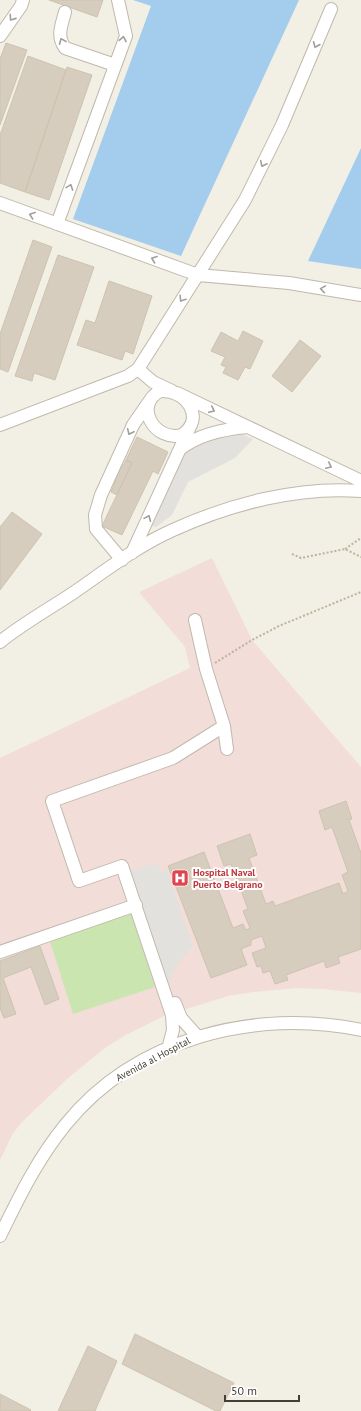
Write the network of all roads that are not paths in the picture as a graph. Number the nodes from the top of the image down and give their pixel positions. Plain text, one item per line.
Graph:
1 (23, 0) edge
2 (118, 0) edge
3 (331, 9) dead end
4 (66, 12) dead end
5 (0, 36) edge
6 (115, 64) junction
7 (0, 203) edge
8 (57, 224) junction
9 (198, 275) junction
10 (361, 295) edge
11 (138, 369) junction
12 (174, 392) junction
13 (151, 399) junction
14 (0, 415) edge
15 (13, 420) junction
16 (0, 425) edge
17 (248, 427) junction
18 (189, 428) junction
19 (179, 450) junction
20 (360, 489) edge
21 (132, 553) junction
22 (122, 560) junction
23 (196, 620) dead end
24 (0, 642) edge
25 (224, 726) junction
26 (227, 749) dead end
27 (136, 905) junction
28 (0, 952) edge
29 (156, 968) junction
30 (361, 1030) edge
31 (197, 1036) junction
32 (168, 1049) junction
33 (0, 1236) edge

1 -> 5 street
6 -> 2 street
3 -> 9 street
6 -> 4 street
8 -> 6 street
8 -> 7 street
9 -> 8 street
10 -> 9 street
9 -> 11 street
11 - 12 street
11 - 15 street
12 - 13 street
12 -> 17 street
12 - 18 street
13 - 18 street
13 -> 22 street
14 - 15 street
15 - 16 street
17 - 19 street
17 -> 20 street
18 - 19 street
21 -> 19 street
20 - 21 street
21 - 22 street
22 - 24 street
23 - 25 street
25 - 26 street
25 - 27 street
27 - 28 street
27 - 29 street
29 - 31 street
29 - 32 street
30 - 31 street, Avenida al Hospital
31 - 32 street, Avenida al Hospital
32 - 33 street, Avenida al Hospital

